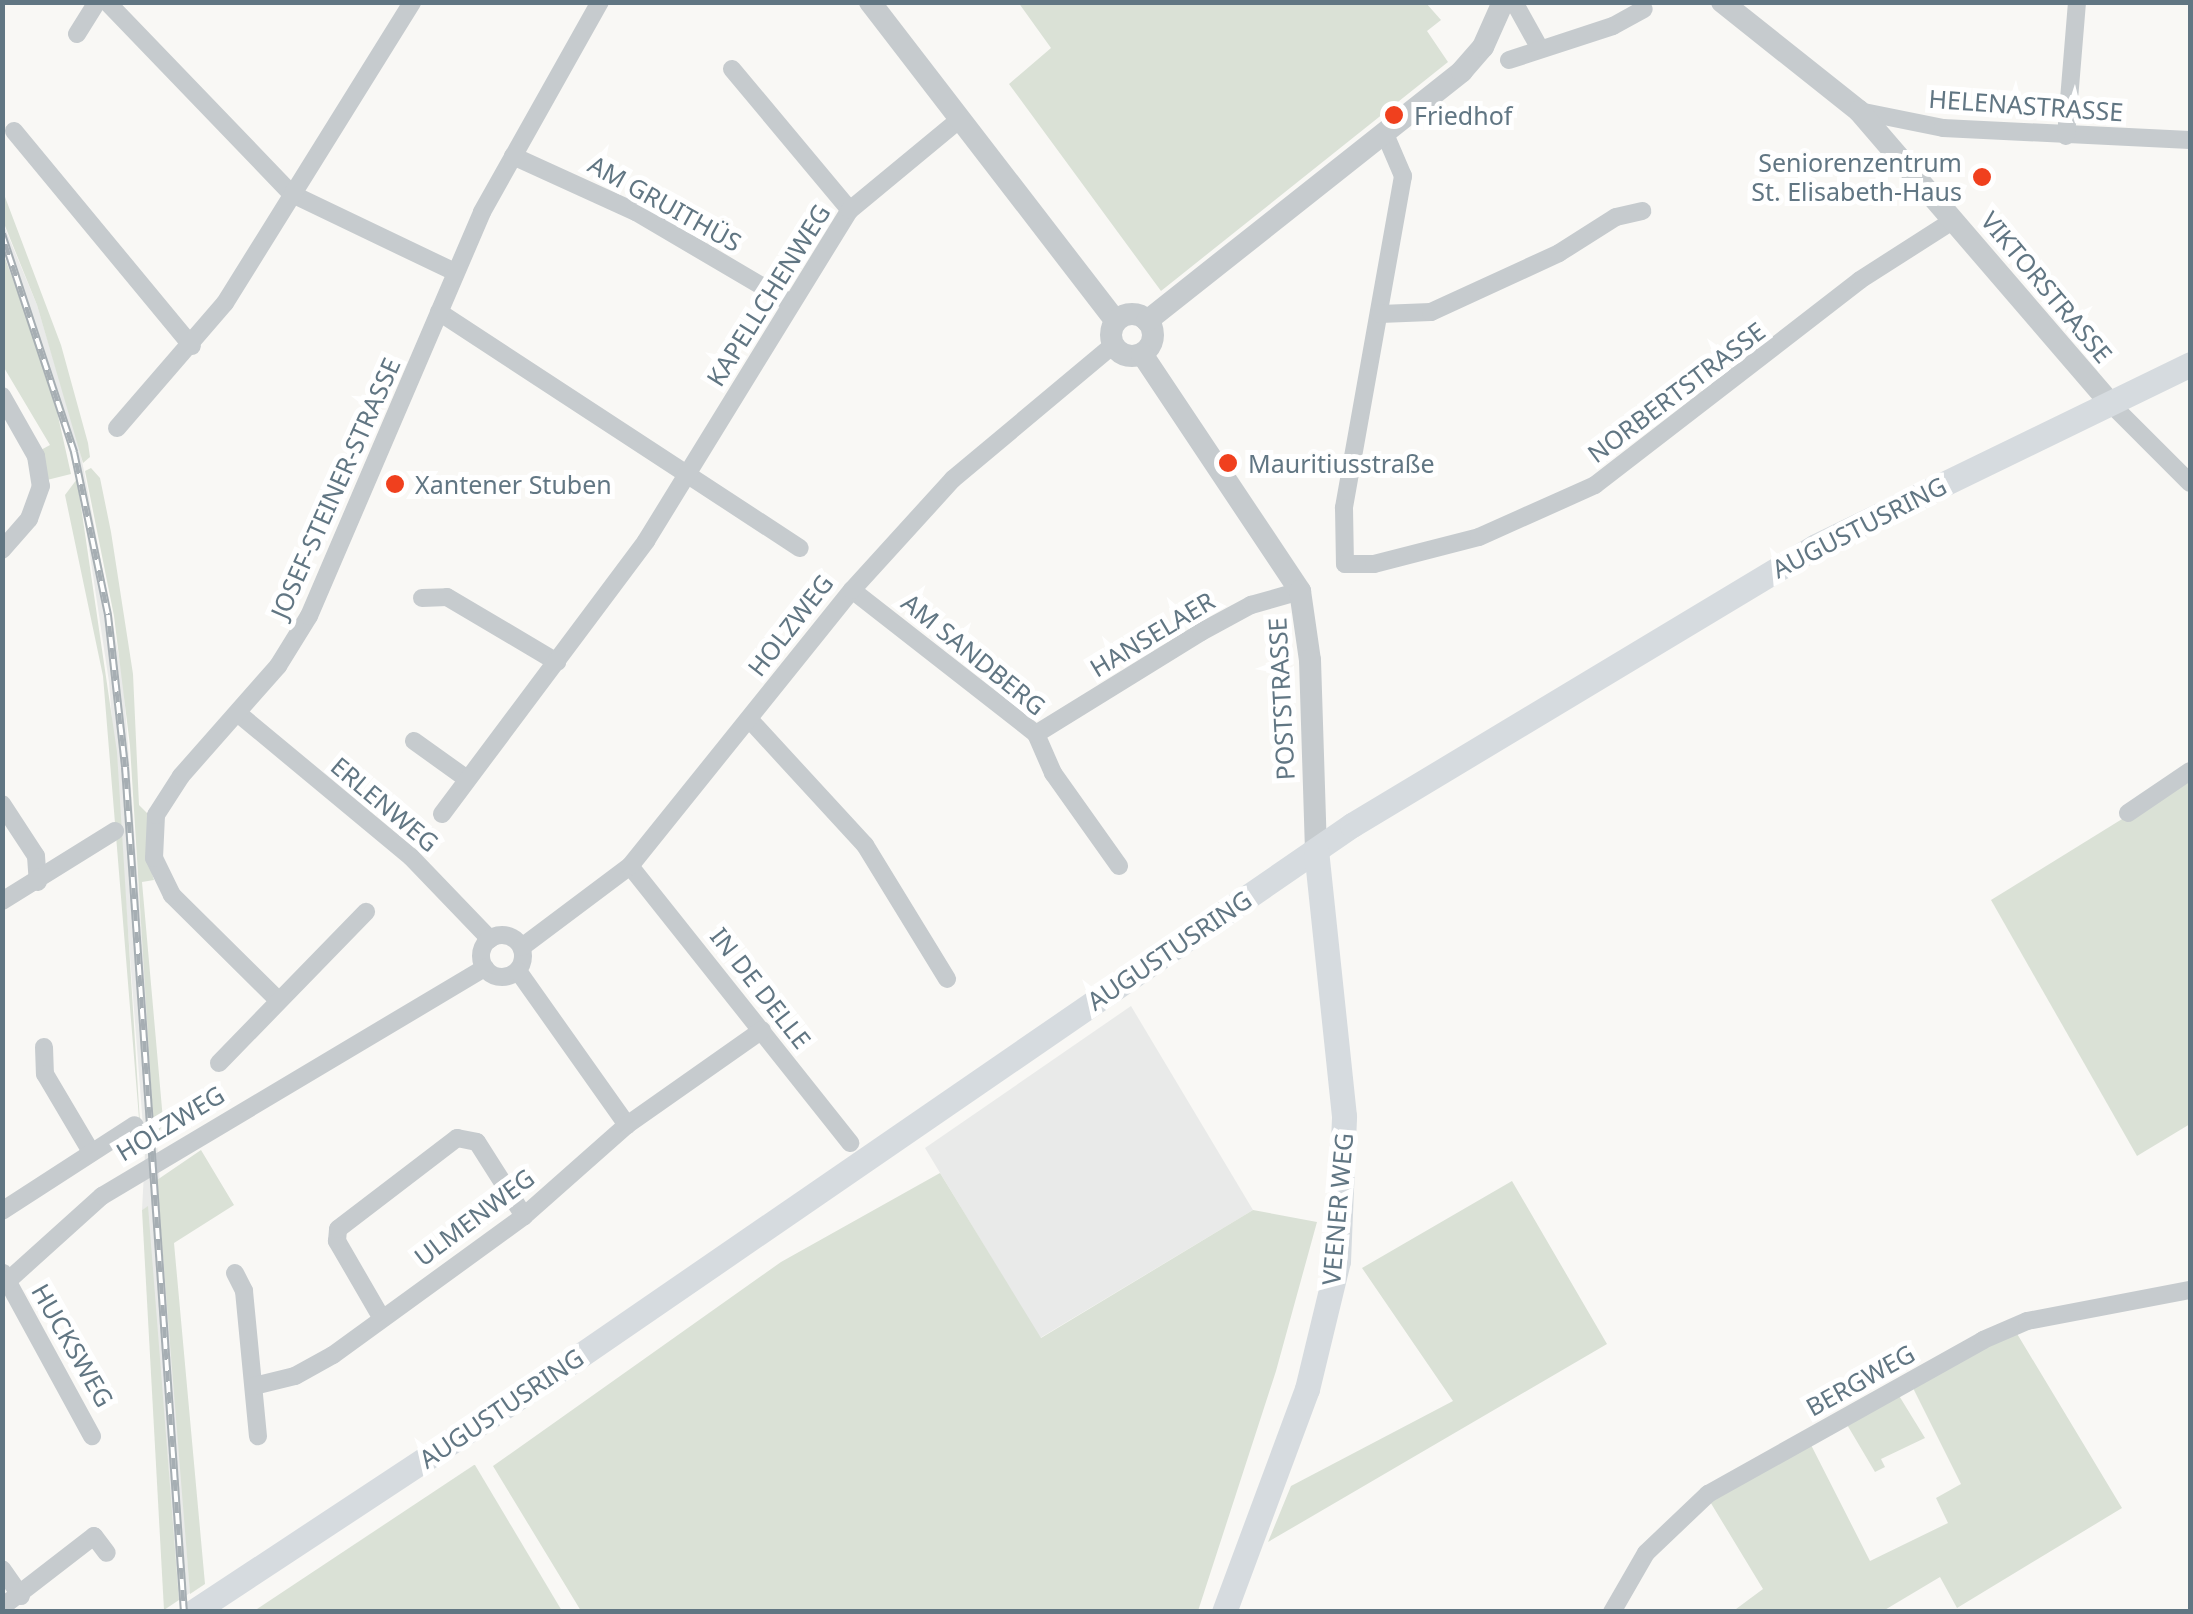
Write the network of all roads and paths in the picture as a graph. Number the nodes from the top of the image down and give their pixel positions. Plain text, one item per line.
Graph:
1 (97, 2) edge
2 (107, 2) edge
3 (412, 2) edge
4 (600, 2) edge
5 (870, 2) edge
6 (1504, 2) edge
7 (1514, 2) edge
8 (2077, 2) edge
9 (1730, 5) edge
10 (1644, 9) dead end
11 (77, 34) dead end
12 (1540, 48) junction
13 (1508, 60) dead end
14 (732, 69) dead end
15 (1858, 112) junction
16 (960, 118) junction
17 (14, 131) dead end
18 (1385, 134) junction
19 (2066, 136) junction
20 (2190, 140) edge
21 (513, 156) junction
22 (292, 194) junction
23 (850, 210) junction
24 (1642, 210) dead end
25 (1954, 220) junction
26 (456, 272) junction
27 (789, 302) junction
28 (439, 312) junction
29 (1380, 314) junction
30 (1116, 321) junction
31 (1148, 321) junction
32 (192, 346) junction
33 (1114, 346) junction
34 (1142, 354) junction
35 (2190, 364) edge
36 (2, 396) edge
37 (2110, 403) junction
38 (116, 428) dead end
39 (686, 477) junction
40 (2190, 482) edge
41 (800, 548) dead end
42 (2, 550) edge
43 (852, 590) junction
44 (1300, 590) junction
45 (422, 598) dead end
46 (557, 662) junction
47 (240, 715) junction
48 (750, 720) junction
49 (1036, 734) junction
50 (414, 741) dead end
51 (2190, 771) edge
52 (466, 780) junction
53 (2, 804) edge
54 (2128, 813) dead end
55 (442, 814) dead end
56 (115, 831) dead end
57 (1316, 850) junction
58 (630, 866) junction
59 (1118, 866) dead end
60 (38, 882) junction
61 (2, 900) edge
62 (366, 912) dead end
63 (490, 939) junction
64 (522, 947) junction
65 (484, 968) junction
66 (518, 970) junction
67 (946, 979) dead end
68 (277, 999) junction
69 (762, 1030) junction
70 (44, 1047) dead end
71 (219, 1062) dead end
72 (134, 1125) dead end
73 (627, 1125) junction
74 (850, 1143) dead end
75 (90, 1150) junction
76 (2, 1211) edge
77 (524, 1216) junction
78 (236, 1273) dead end
79 (4, 1280) edge
80 (2190, 1290) edge
81 (381, 1318) junction
82 (254, 1386) junction
83 (92, 1436) dead end
84 (258, 1436) dead end
85 (107, 1553) dead end
86 (2, 1569) edge
87 (21, 1596) junction
88 (201, 1606) edge
89 (2, 1607) edge
90 (1224, 1612) edge
91 (1612, 1612) edge

1 - 11 street
2 - 22 street
3 - 22 street
4 - 21 street, JOSEF-STEINER-STRASSE
5 - 16 street
6 - 18 street
7 - 12 street
8 - 19 street
9 - 15 street, VIKTORSTRASSE
10 - 12 street
12 - 13 street
14 - 23 street
15 - 19 street, HELENASTRASSE
15 - 25 street, VIKTORSTRASSE
16 - 23 street, KAPELLCHENWEG
16 - 30 street
17 - 32 street
18 - 29 street
18 - 31 street
19 - 20 street, HELENASTRASSE
21 - 26 street, JOSEF-STEINER-STRASSE
21 - 27 street, AM GRUITHÜS
22 - 26 street
22 - 32 street
23 - 27 street, KAPELLCHENWEG
24 - 29 street
25 - 29 street, NORBERTSTRASSE
25 - 37 street, VIKTORSTRASSE
26 - 28 street, JOSEF-STEINER-STRASSE
27 - 39 street, KAPELLCHENWEG
28 - 39 street
28 - 47 street, JOSEF-STEINER-STRASSE
30 - 31 street
30 - 33 street
31 - 34 street
32 - 38 street
33 - 34 street
33 - 43 street, HOLZWEG
34 - 44 street, POSTSTRASSE
35 - 37 main road, AUGUSTUSRING
36 - 42 street
37 - 40 street
37 - 57 main road, AUGUSTUSRING
39 - 41 street
39 - 46 street, KAPELLCHENWEG
43 - 48 street, HOLZWEG
43 - 49 street, AM SANDBERG
44 - 49 street, HANSELAER
44 - 57 street, POSTSTRASSE
45 - 46 street
46 - 52 street, KAPELLCHENWEG
47 - 63 street, ERLENWEG
47 - 68 street, JOSEF-STEINER-STRASSE
48 - 58 street, HOLZWEG
48 - 67 street
49 - 59 street, AM SANDBERG
50 - 52 street
51 - 54 street
52 - 55 street, KAPELLCHENWEG
53 - 60 street
56 - 60 street
57 - 88 main road, AUGUSTUSRING
57 - 90 main road, VEENER WEG
58 - 64 street, HOLZWEG
58 - 69 street, IN DE DELLE
60 - 61 street
62 - 68 street
63 - 64 street
63 - 65 street
64 - 66 street
65 - 66 street
65 - 79 street, HOLZWEG
66 - 73 street
68 - 71 street
69 - 73 street, ULMENWEG
69 - 74 street, IN DE DELLE
70 - 75 street
72 - 75 street
73 - 77 street, ULMENWEG
75 - 76 street
77 - 81 street, ULMENWEG
77 - 81 street
78 - 82 street
79 - 83 street, HUCKSWEG
80 - 91 street, BERGWEG
81 - 82 street, ULMENWEG
82 - 84 street
85 - 87 street
86 - 87 street
87 - 89 street

